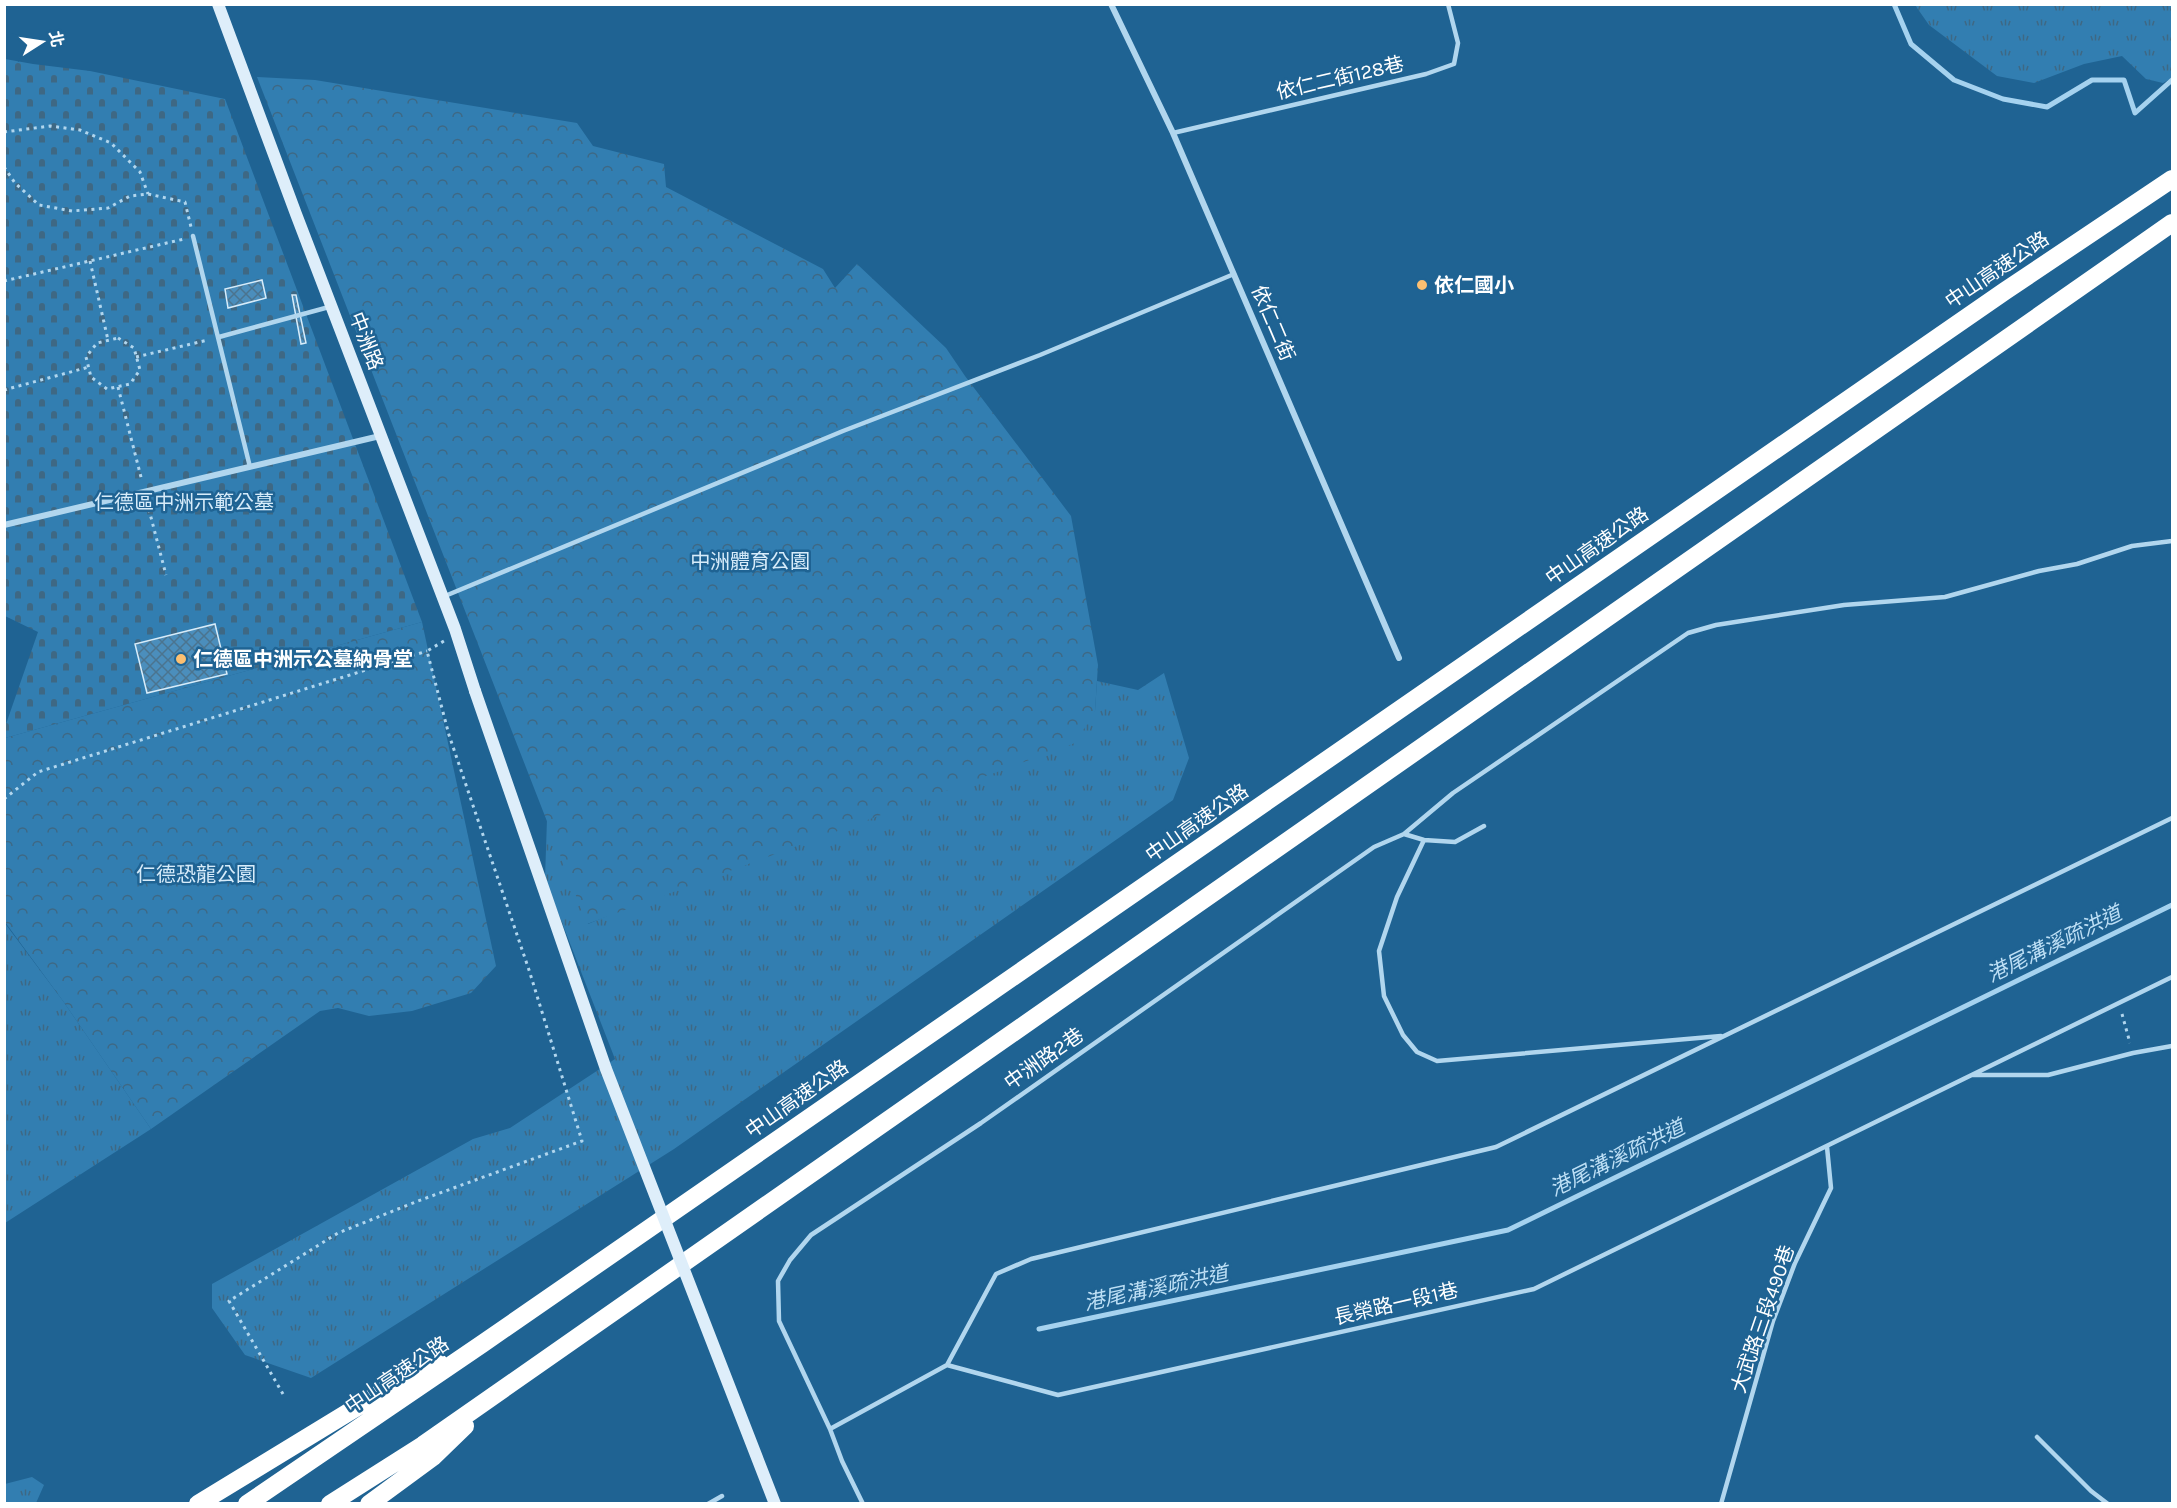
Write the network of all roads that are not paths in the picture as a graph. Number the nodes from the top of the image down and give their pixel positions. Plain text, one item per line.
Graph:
1 (219, 4) edge
2 (1111, 4) edge
3 (1448, 4) edge
4 (1173, 134) junction
5 (2172, 179) edge
6 (2172, 223) edge
7 (193, 236) road end
8 (1234, 274) junction
9 (332, 306) junction
10 (219, 337) junction
11 (381, 436) junction
12 (250, 467) junction
13 (4, 525) edge
14 (2172, 541) edge
15 (442, 597) junction
16 (1399, 658) dead end
17 (2172, 818) edge
18 (1484, 826) dead end
19 (1404, 834) junction
20 (1424, 840) junction
21 (2172, 978) edge
22 (1725, 1036) junction
23 (2172, 1046) edge
24 (1971, 1075) junction
25 (1827, 1147) junction
26 (482, 1344) junction
27 (947, 1365) junction
28 (502, 1389) junction
29 (830, 1429) junction
30 (2037, 1437) dead end
31 (722, 1496) dead end
32 (198, 1503) edge
33 (247, 1503) edge
34 (330, 1503) edge
35 (369, 1503) edge
36 (708, 1503) edge
37 (775, 1503) edge
38 (863, 1503) edge
39 (1721, 1503) edge
40 (2108, 1503) edge

1 - 9 street, 中洲路
2 - 4 street, 依仁二街
3 - 4 lane, 依仁二街128巷
4 - 8 street, 依仁二街
5 - 26 highway, 中山高速公路
6 - 28 highway
7 - 10 lane
8 - 15 lane
8 - 16 street, 依仁二街
9 - 10 lane
9 - 11 street, 中洲路
10 - 12 lane
11 - 12 street
11 - 15 street, 中洲路
12 - 13 street
14 - 19 lane, 中洲路2巷
15 - 37 street, 中洲路, bridge
17 - 22 lane
18 - 20 lane
19 - 20 lane
19 - 29 lane, 中洲路2巷
20 - 22 lane
21 - 24 lane, 長榮路一段1巷
22 - 27 lane
23 - 24 lane
24 - 25 lane, 長榮路一段1巷
25 - 27 lane, 長榮路一段1巷
25 - 39 lane, 大武路三段490巷
26 - 32 highway
26 - 33 highway, 中山高速公路
27 - 29 lane
28 - 34 highway
28 - 35 highway
29 - 38 lane
30 - 40 lane
31 - 36 lane

